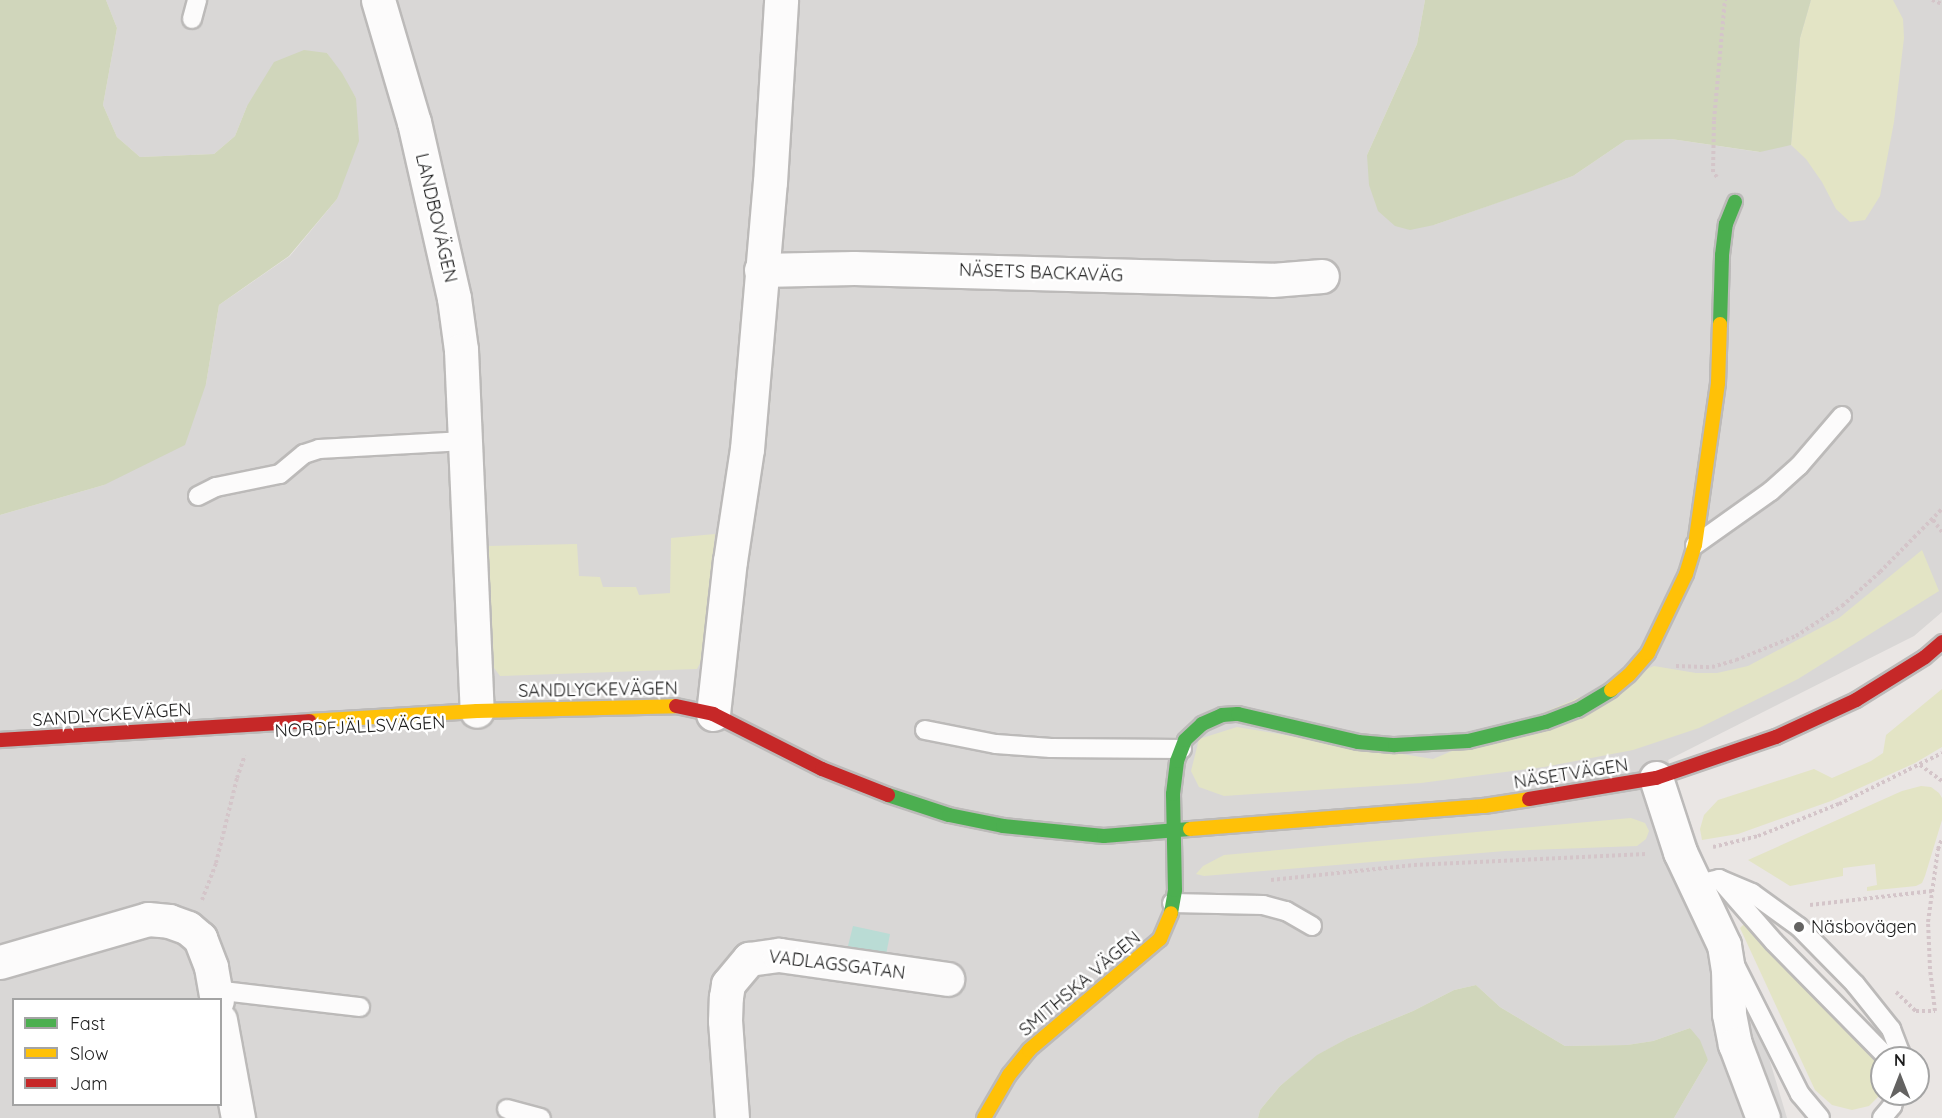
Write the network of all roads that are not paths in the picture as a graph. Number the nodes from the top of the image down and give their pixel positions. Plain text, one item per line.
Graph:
1 (197, 0) edge
2 (378, 0) edge
3 (781, 0) edge
4 (192, 19) dead end
5 (1735, 202) road end
6 (761, 270) junction
7 (1322, 276) dead end
8 (1842, 416) dead end
9 (465, 441) junction
10 (198, 496) dead end
11 (1695, 545) junction
12 (1942, 642) edge
13 (477, 711) junction
14 (713, 714) junction
15 (926, 730) dead end
16 (0, 740) edge
17 (1182, 749) junction
18 (1656, 778) junction
19 (1174, 832) junction
20 (1707, 882) junction
21 (1172, 903) junction
22 (1312, 926) dead end
23 (1724, 945) junction
24 (0, 962) edge
25 (947, 979) dead end
26 (216, 998) edge
27 (222, 1003) edge
28 (360, 1006) dead end
29 (222, 1030) edge
30 (1876, 1046) edge
31 (1898, 1046) edge
32 (1892, 1106) edge
33 (507, 1109) dead end
34 (238, 1118) edge
35 (541, 1118) edge
36 (732, 1118) edge
37 (984, 1118) edge
38 (1763, 1118) edge
39 (1820, 1118) edge
40 (1882, 1118) edge

1 - 4 lane
2 - 9 street, LANDBOVÄGEN
3 - 6 street
5 - 11 street
6 - 7 street, NÄSETS BACKAVÄG
6 - 14 street
8 - 11 lane
9 - 10 lane
9 - 13 street, LANDBOVÄGEN
11 - 17 street
12 - 18 street, NÄSETVÄGEN
13 - 14 street, SANDLYCKEVÄGEN
13 - 16 street, SANDLYCKEVÄGEN
14 - 19 street, SANDLYCKEVÄGEN
15 - 17 lane
17 - 19 street, SMITHSKA VÄGEN
18 - 19 street, NÄSETVÄGEN
18 - 20 street
19 - 21 street, SMITHSKA VÄGEN
20 - 23 street
20 - 30 lane
20 - 31 lane
21 - 22 lane
21 - 37 street, SMITHSKA VÄGEN
23 - 38 street
23 - 39 lane
24 - 26 street
25 - 36 street, VADLAGSGATAN
27 - 28 lane
29 - 34 street
32 - 40 lane
33 - 35 lane

